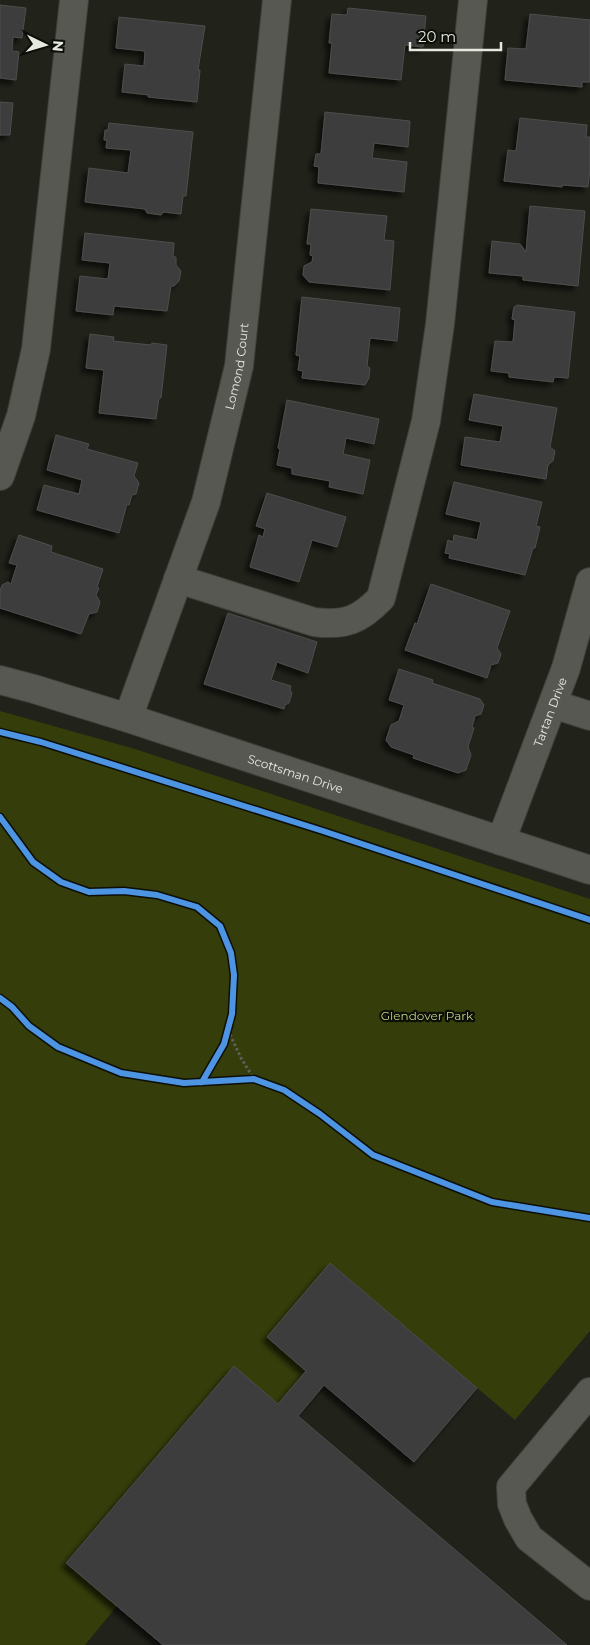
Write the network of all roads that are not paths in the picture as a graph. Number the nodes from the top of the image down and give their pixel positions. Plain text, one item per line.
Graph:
1 (74, 0) edge
2 (277, 0) edge
3 (473, 0) edge
4 (0, 476) edge
5 (178, 579) junction
6 (590, 582) edge
7 (0, 680) edge
8 (553, 704) junction
9 (590, 716) edge
10 (128, 718) junction
11 (501, 841) junction
12 (590, 870) edge
13 (590, 1392) edge
14 (590, 1586) edge

1 - 4 street
2 - 5 street, Lomond Court
3 - 5 street
5 - 10 street, Lomond Court
6 - 8 street, Tartan Drive
7 - 10 street, Scottsman Drive
8 - 9 street
8 - 11 street, Tartan Drive
10 - 11 street, Scottsman Drive
11 - 12 street, Scottsman Drive
13 - 14 street

